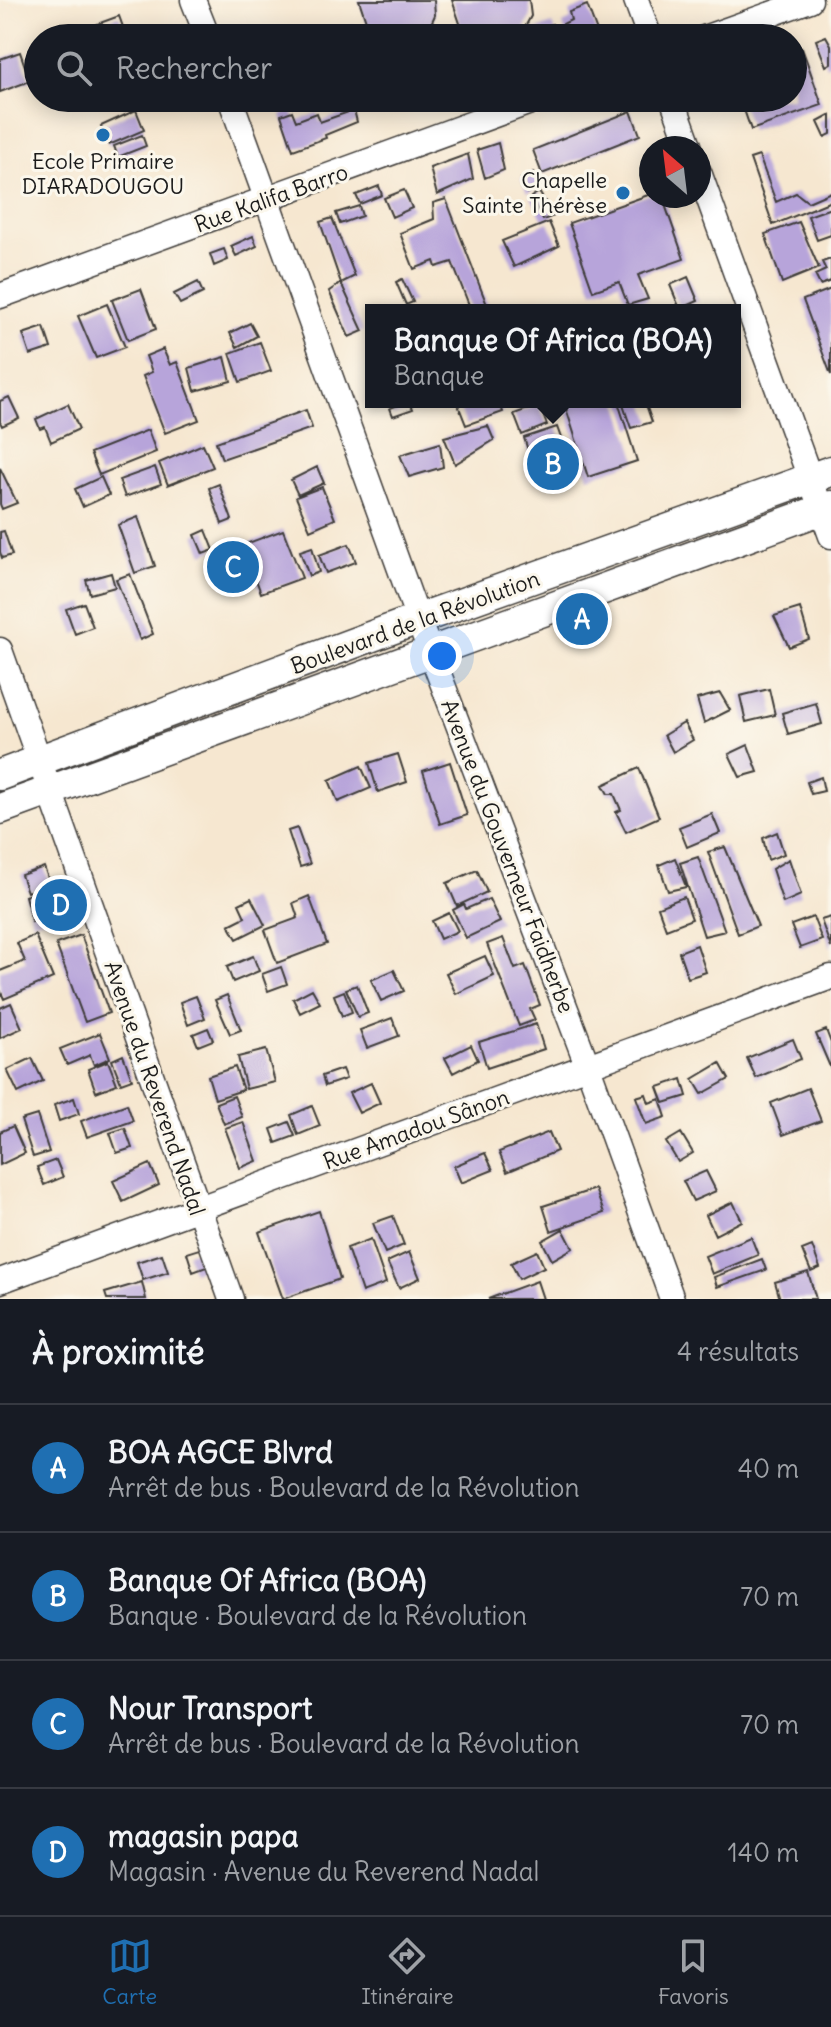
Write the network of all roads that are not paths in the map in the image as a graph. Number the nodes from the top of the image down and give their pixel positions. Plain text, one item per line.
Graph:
1 (193, 0) edge
2 (636, 0) edge
3 (810, 0) edge
4 (202, 24) edge
5 (645, 24) edge
6 (743, 24) edge
7 (235, 112) edge
8 (503, 112) edge
9 (677, 112) edge
10 (686, 136) edge
11 (267, 199) junction
12 (711, 202) edge
13 (0, 296) edge
14 (820, 475) edge
15 (828, 517) edge
16 (418, 619) junction
17 (0, 650) edge
18 (431, 651) junction
19 (40, 760) junction
20 (0, 775) edge
21 (51, 790) junction
22 (0, 809) edge
23 (831, 977) edge
24 (588, 1067) junction
25 (198, 1209) junction
26 (0, 1281) edge
27 (231, 1299) edge
28 (672, 1299) edge

1 - 4 street
2 - 5 street
3 - 6 street
7 - 11 street, Avenue du Gouverneur Faidherbe
8 - 11 street, Rue Kalifa Barro
9 - 10 street
11 - 13 street, Rue Kalifa Barro
11 - 16 street, Avenue du Gouverneur Faidherbe
12 - 14 street
14 - 15 street
14 - 16 main road, Boulevard de la Révolution
15 - 18 main road, Boulevard de la Révolution
16 - 18 street, Avenue du Gouverneur Faidherbe
16 - 19 main road, Boulevard de la Révolution
17 - 19 street, Avenue du Reverend Nadal
18 - 21 main road, Boulevard de la Révolution
18 - 24 street, Avenue du Gouverneur Faidherbe
19 - 20 main road, Boulevard de la Révolution
19 - 21 street, Avenue du Reverend Nadal
21 - 22 main road, Boulevard de la Révolution
21 - 25 street, Avenue du Reverend Nadal
23 - 24 street, Rue Amadou Sânon
24 - 25 street, Rue Amadou Sânon
24 - 28 street, Avenue du Gouverneur Faidherbe
25 - 26 street, Rue Amadou Sânon
25 - 27 street, Avenue du Reverend Nadal

